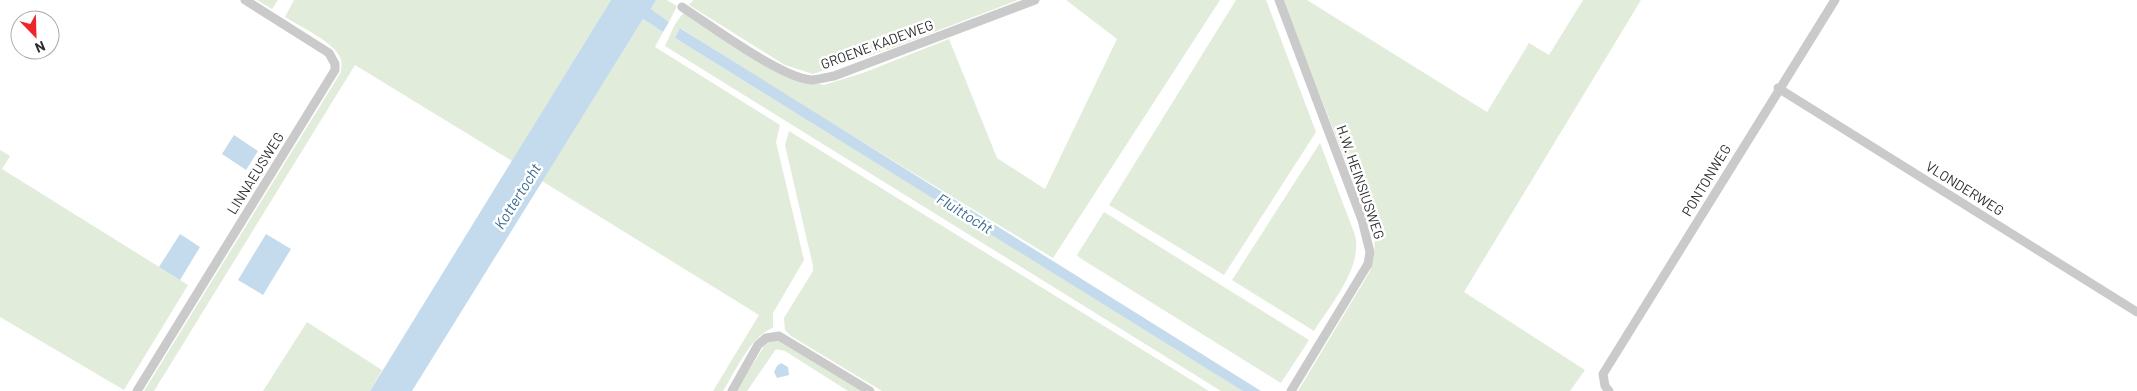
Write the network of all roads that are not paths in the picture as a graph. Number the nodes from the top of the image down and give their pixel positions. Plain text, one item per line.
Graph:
1 (245, 0) edge
2 (1034, 0) edge
3 (1279, 0) edge
4 (1835, 0) edge
5 (682, 7) dead end
6 (1778, 88) junction
7 (2137, 312) edge
8 (137, 391) edge
9 (732, 391) edge
10 (870, 391) edge
11 (1291, 391) edge
12 (1609, 391) edge

1 - 8 street, LINNAEUSWEG
2 - 5 street, GROENE KADEWEG
3 - 11 street, H.W. HEINSIUSWEG
4 - 6 street, PONTONWEG
6 - 7 street, VLONDERWEG
6 - 12 street, PONTONWEG
9 - 10 street

